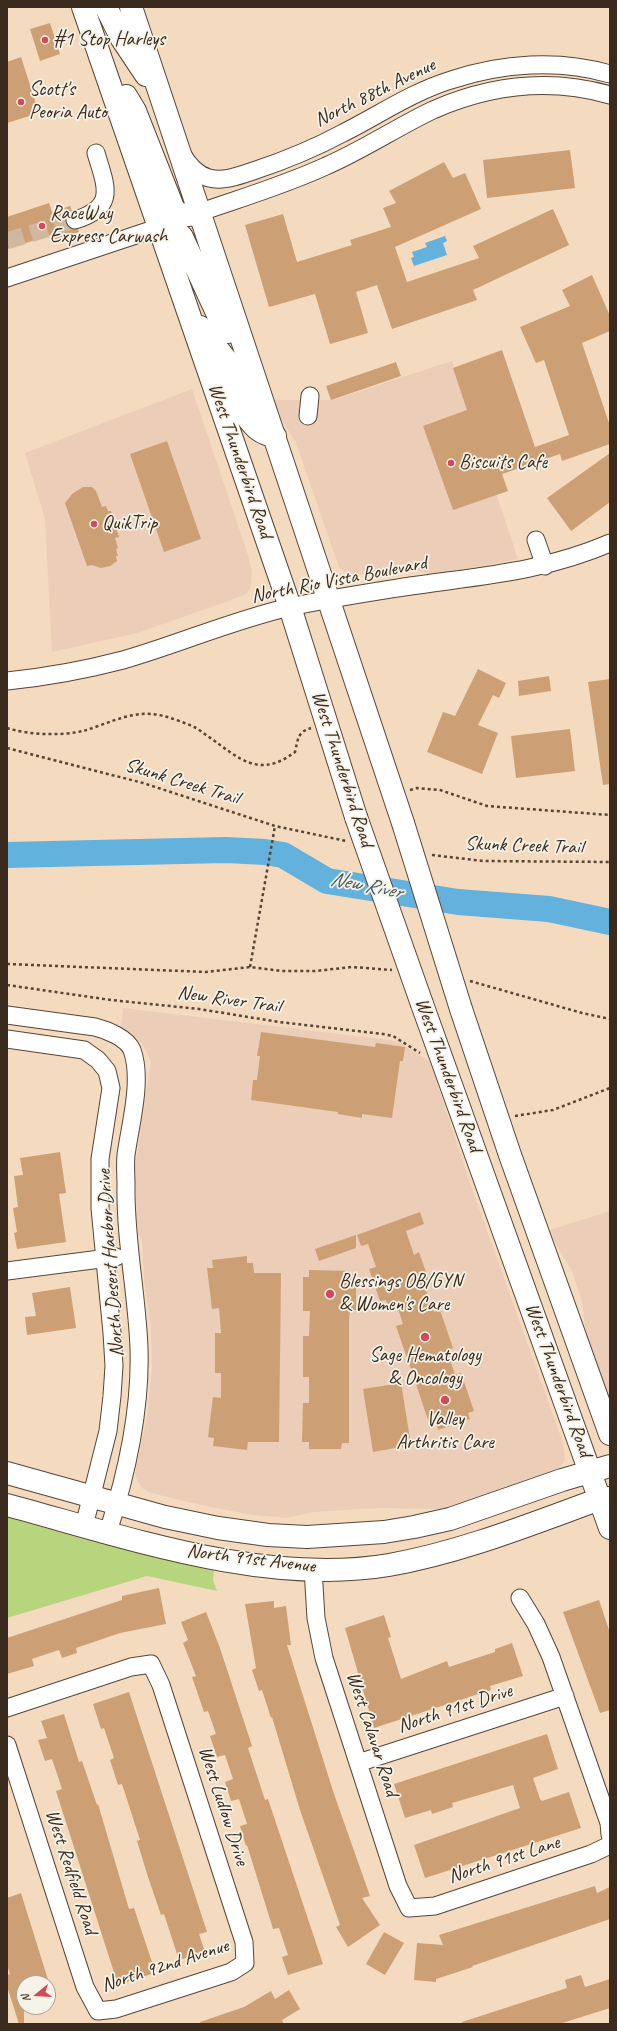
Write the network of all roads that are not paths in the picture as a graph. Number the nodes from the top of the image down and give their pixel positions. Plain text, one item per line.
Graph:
1 (83, 7) edge
2 (106, 7) edge
3 (131, 7) edge
4 (99, 54) junction
5 (610, 74) edge
6 (430, 87) junction
7 (610, 96) edge
8 (162, 100) junction
9 (440, 108) junction
10 (177, 146) junction
11 (96, 153) dead end
12 (198, 213) junction
13 (74, 220) tunnel mouth
14 (160, 227) junction
15 (7, 278) edge
16 (190, 315) junction
17 (246, 353) junction
18 (310, 396) dead end
19 (308, 416) dead end
20 (275, 436) junction
21 (536, 540) dead end
22 (610, 543) edge
23 (545, 566) junction
24 (330, 600) junction
25 (290, 607) junction
26 (7, 681) edge
27 (7, 1014) edge
28 (7, 1039) edge
29 (130, 1256) junction
30 (105, 1258) junction
31 (7, 1271) edge
32 (610, 1434) edge
33 (600, 1469) edge
34 (7, 1473) edge
35 (92, 1495) junction
36 (607, 1496) edge
37 (118, 1502) junction
38 (7, 1505) edge
39 (84, 1526) junction
40 (610, 1528) edge
41 (108, 1532) junction
42 (384, 1532) junction
43 (313, 1569) junction
44 (520, 1598) dead end
45 (565, 1696) junction
46 (7, 1708) edge
47 (7, 1745) edge
48 (358, 1763) junction
49 (610, 1835) edge
50 (610, 1845) edge
51 (409, 1908) joint
52 (245, 1963) joint
53 (98, 2011) joint

1 - 4 main road, West Thunderbird Road
2 - 8 main road
3 - 8 main road, West Thunderbird Road
4 - 12 main road
4 - 14 main road, West Thunderbird Road
5 - 6 street, North 88th Avenue
6 - 9 street
6 - 10 street, North 88th Avenue
7 - 9 street, North 88th Avenue
8 - 10 main road, West Thunderbird Road
9 - 12 street, North 88th Avenue
10 - 12 main road, West Thunderbird Road
11 - 13 street
12 - 17 main road, West Thunderbird Road
14 - 15 street
14 - 16 main road, West Thunderbird Road
14 - 17 main road
16 - 20 main road
16 - 25 main road, West Thunderbird Road
17 - 20 main road, West Thunderbird Road
18 - 19 street
20 - 24 main road, West Thunderbird Road
21 - 23 street
22 - 23 street, North Rio Vista Boulevard
23 - 24 street, North Rio Vista Boulevard
24 - 25 street, North Rio Vista Boulevard
24 - 32 main road, West Thunderbird Road, bridge
25 - 26 street, North Rio Vista Boulevard
25 - 33 main road, West Thunderbird Road, bridge
27 - 29 street, North Desert Harbor Drive
28 - 30 street, North Desert Harbor Drive
29 - 30 street
29 - 37 street, North Desert Harbor Drive
30 - 31 street
30 - 35 street, North Desert Harbor Drive
33 - 36 main road, West Thunderbird Road
33 - 42 main road, North 91st Avenue
34 - 35 main road, North 91st Avenue
35 - 37 main road, North 91st Avenue
35 - 39 street, North Desert Harbor Drive
36 - 40 main road, West Thunderbird Road
36 - 43 main road, North 91st Avenue
37 - 41 street, North Desert Harbor Drive
37 - 42 main road, North 91st Avenue
38 - 39 main road, North 91st Avenue
39 - 41 main road, North 91st Avenue
41 - 43 main road, North 91st Avenue
42 - 43 main road
43 - 48 street, West Calavar Road
44 - 45 street
45 - 48 street, North 91st Drive
45 - 49 street
46 - 52 street, West Ludlow Drive
47 - 53 street, West Redfield Road
48 - 51 street, West Calavar Road
50 - 51 street, North 91st Lane
52 - 53 street, North 92nd Avenue

